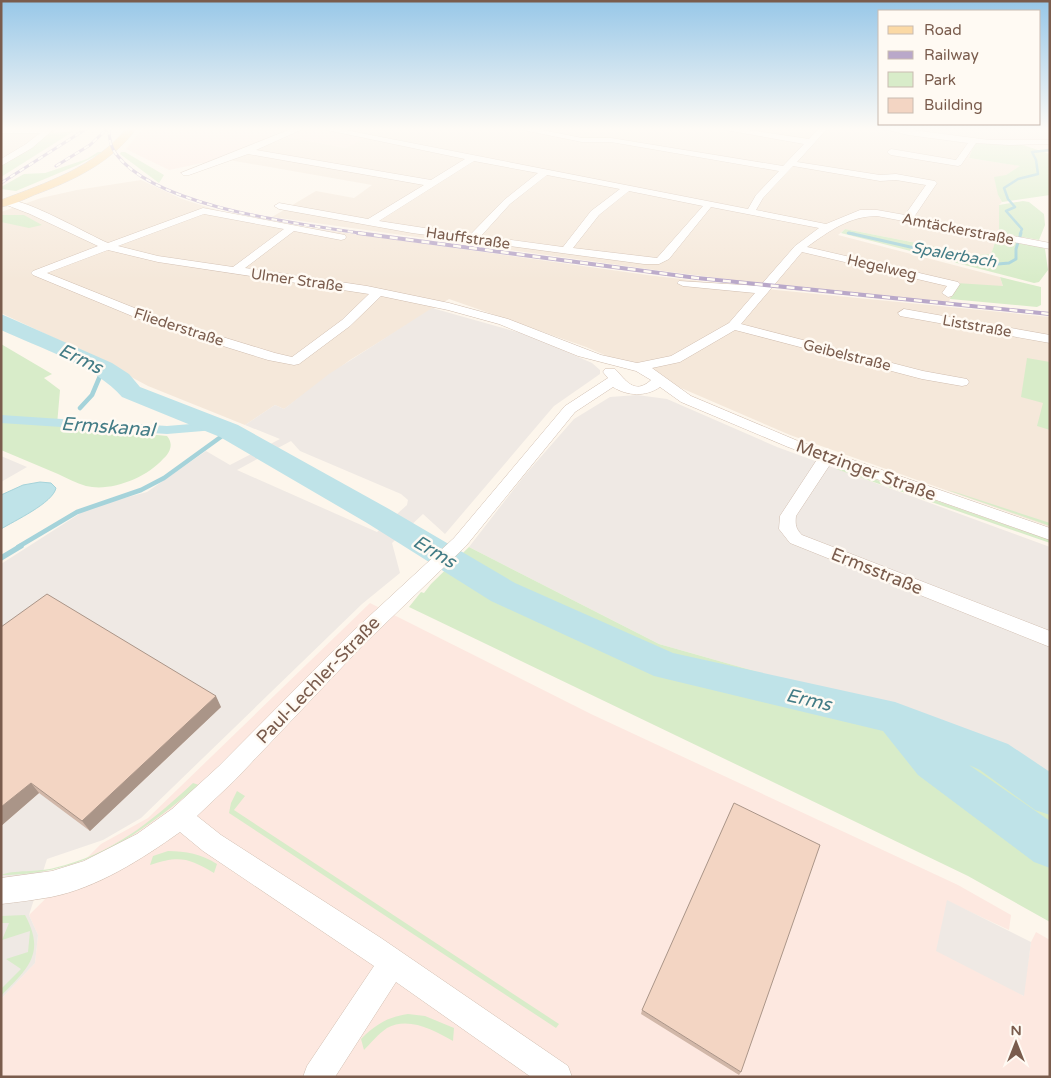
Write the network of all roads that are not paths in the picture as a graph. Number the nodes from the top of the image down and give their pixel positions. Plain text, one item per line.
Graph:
1 (60, 179) edge
2 (409, 179) edge
3 (436, 179) edge
4 (536, 179) edge
5 (590, 179) edge
6 (775, 179) edge
7 (926, 179) edge
8 (430, 183) junction
9 (629, 187) junction
10 (3, 202) edge
11 (709, 204) junction
12 (279, 206) dead end
13 (750, 213) junction
14 (908, 218) junction
15 (369, 223) junction
16 (827, 227) junction
17 (292, 228) junction
18 (341, 237) dead end
19 (472, 239) junction
20 (1050, 246) edge
21 (108, 247) junction
22 (799, 248) junction
23 (566, 250) junction
24 (235, 271) junction
25 (683, 283) dead end
26 (763, 290) junction
27 (378, 292) junction
28 (948, 293) dead end
29 (904, 313) dead end
30 (733, 326) junction
31 (1050, 339) edge
32 (595, 358) junction
33 (675, 358) junction
34 (635, 367) junction
35 (615, 378) junction
36 (657, 379) junction
37 (962, 382) dead end
38 (638, 390) junction
39 (587, 398) junction
40 (686, 399) junction
41 (827, 456) junction
42 (1050, 534) edge
43 (1050, 639) edge
44 (180, 817) junction
45 (1, 891) edge
46 (392, 963) junction
47 (318, 1077) edge
48 (557, 1077) edge

1 - 10 main road
2 - 8 street
3 - 8 street
4 - 19 street
5 - 9 street
6 - 13 street
7 - 14 street
8 - 15 street
9 - 11 street
9 - 23 street
10 - 21 street, Ulmer Straße
11 - 13 street
11 - 23 street, Hauffstraße
12 - 15 street, Hauffstraße
13 - 16 street
14 - 16 street, Amtäckerstraße
14 - 20 street, Amtäckerstraße
15 - 19 street, Hauffstraße
16 - 22 street, Amtäckerstraße
17 - 18 street
17 - 21 street
17 - 24 street
19 - 23 street, Hauffstraße
21 - 24 street, Ulmer Straße
21 - 27 street, Fliederstraße
22 - 26 street, Amtäckerstraße
22 - 28 street, Hegelweg
24 - 27 street, Ulmer Straße
25 - 26 street
26 - 30 street, Amtäckerstraße
27 - 32 street, Ulmer Straße
29 - 31 street, Liststraße
30 - 33 street
30 - 37 street, Geibelstraße
32 - 34 street, Ulmer Straße
32 - 35 street, Ulmer Straße
33 - 34 street
33 - 36 street
34 - 35 street
34 - 36 street, Ulmer Straße
35 - 38 street, Ulmer Straße
35 - 39 street, Paul-Lechler-Straße
36 - 38 street
36 - 40 street, Metzinger Straße
38 - 39 street, Paul-Lechler-Straße
38 - 40 street, Metzinger Straße
39 - 44 street, Paul-Lechler-Straße
40 - 41 street, Metzinger Straße
41 - 42 street, Metzinger Straße
41 - 43 street, Ermsstraße
44 - 45 street, Paul-Lechler-Straße
44 - 46 street
46 - 47 street
46 - 48 street

